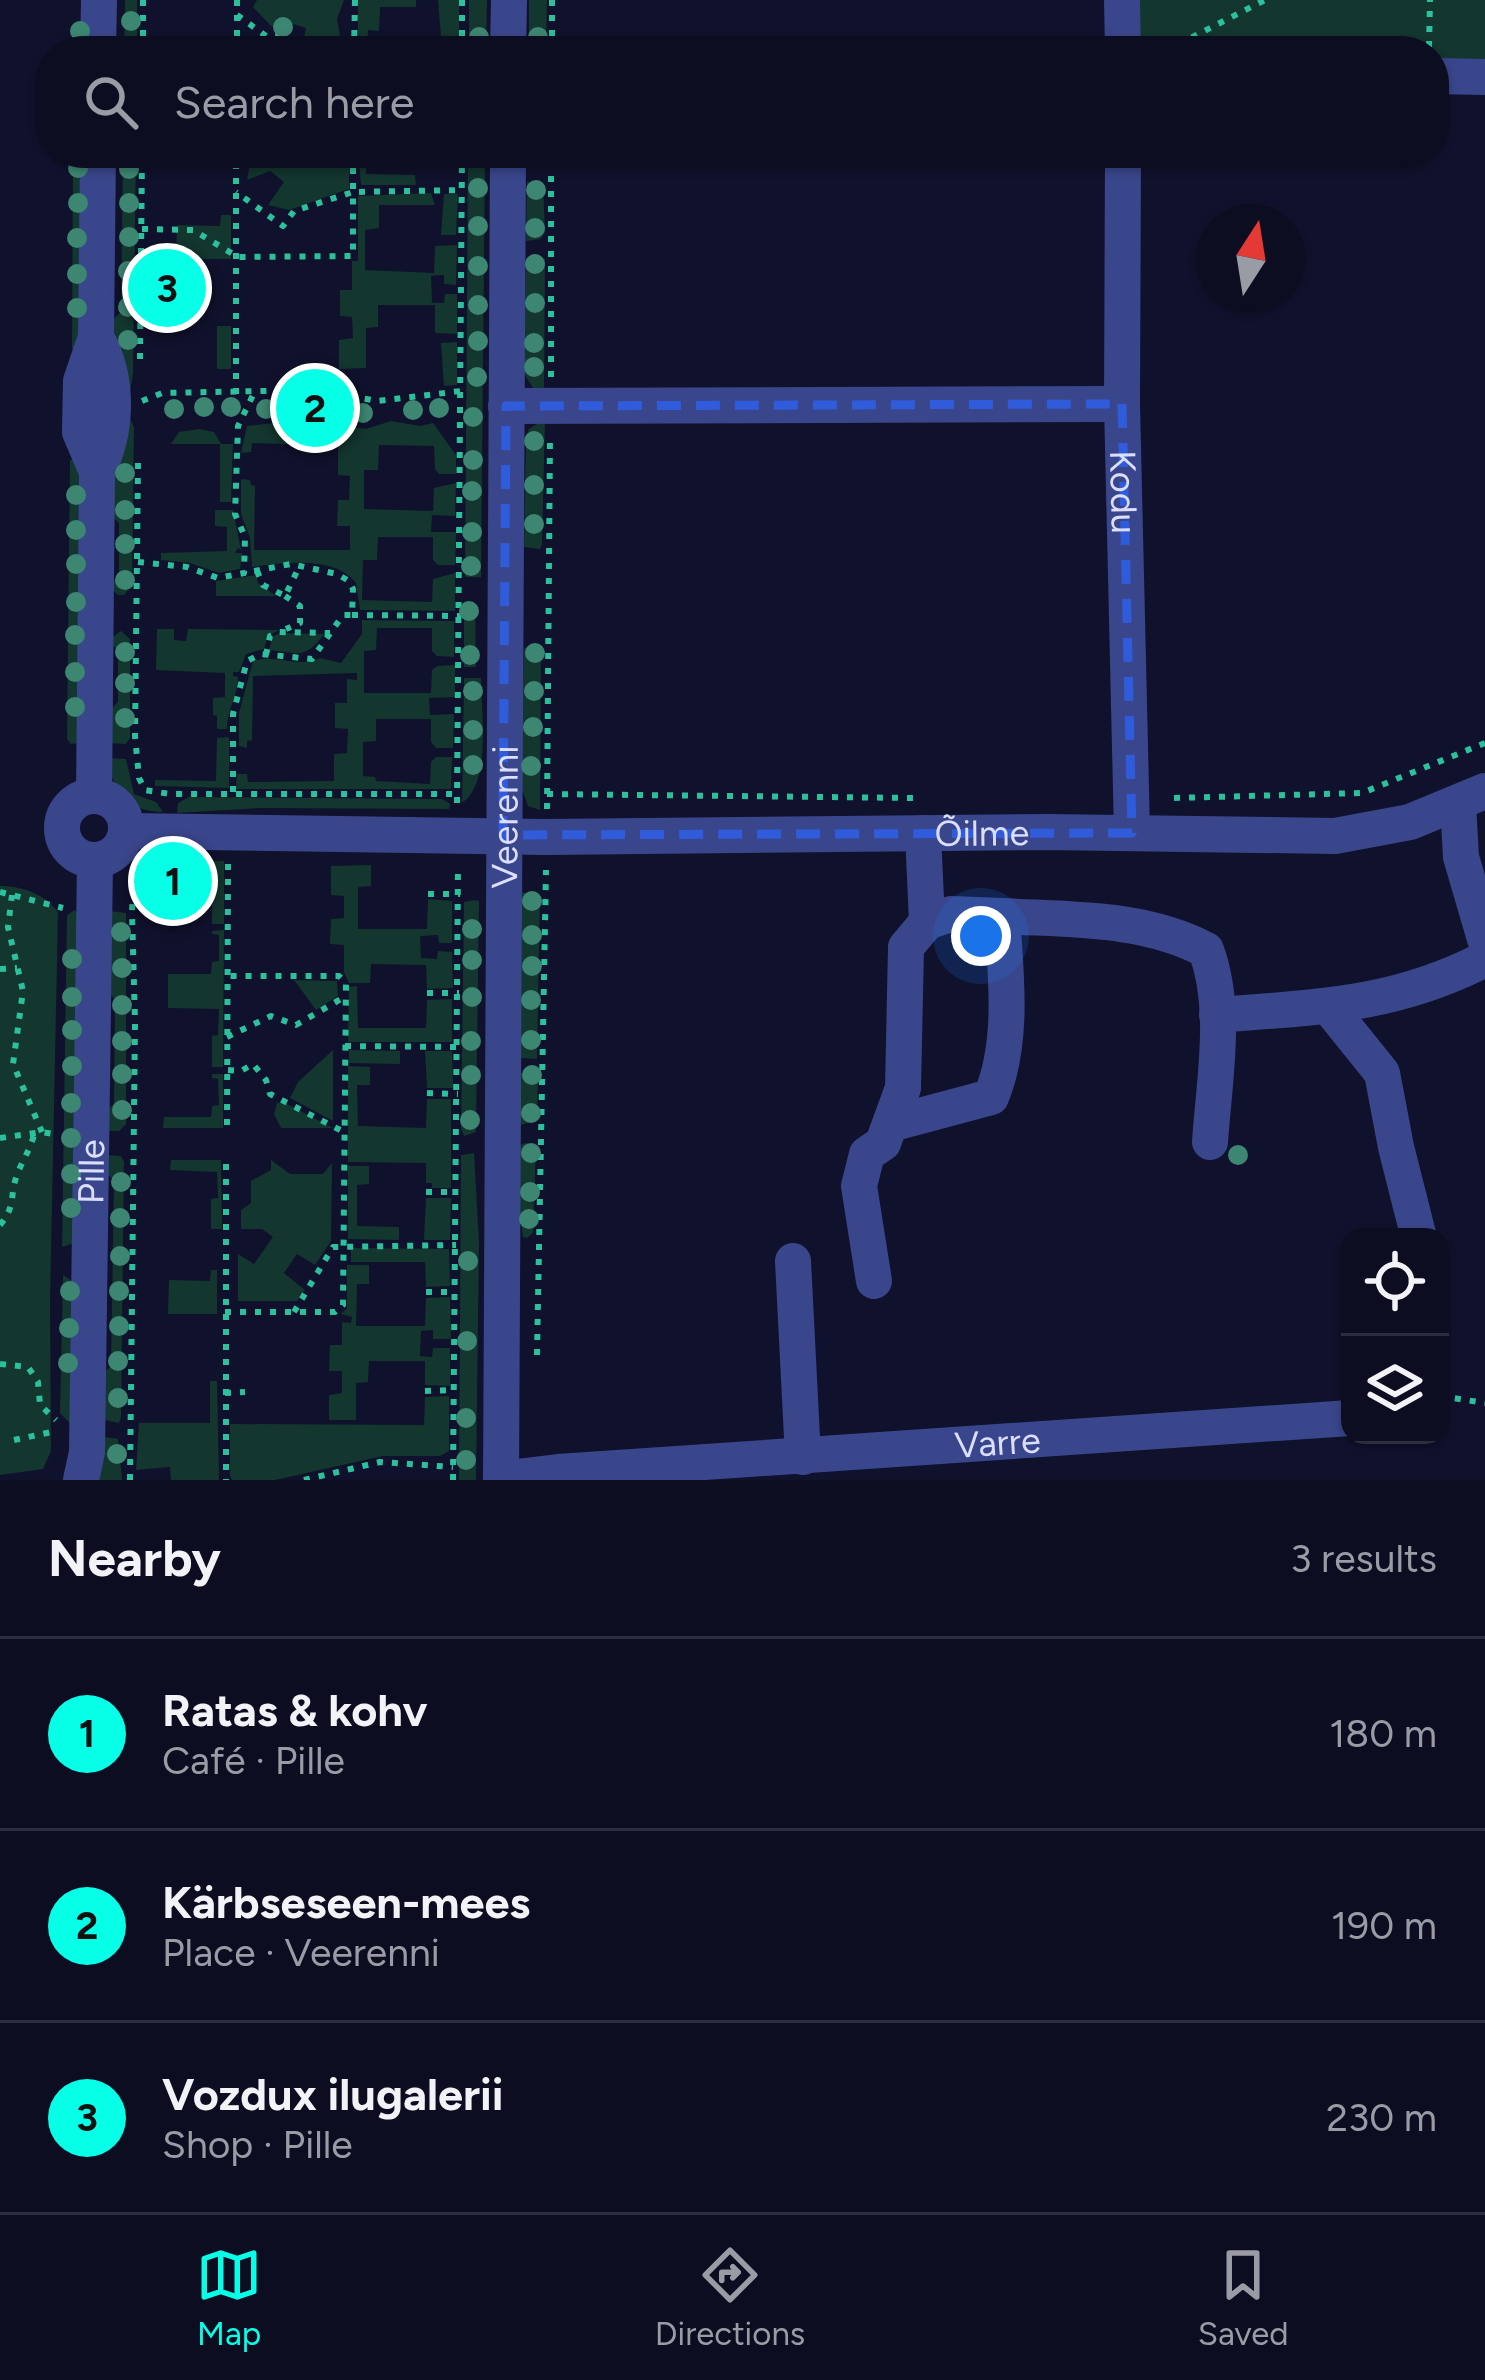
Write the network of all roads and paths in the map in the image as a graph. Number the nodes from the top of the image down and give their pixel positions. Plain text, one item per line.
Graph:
1 (99, 0) edge
2 (143, 0) edge
3 (237, 0) edge
4 (355, 0) edge
5 (462, 0) edge
6 (508, 0) edge
7 (552, 0) edge
8 (1122, 0) edge
9 (1265, 0) edge
10 (1430, 0) edge
11 (237, 15) junction
12 (98, 36) edge
13 (143, 36) edge
14 (237, 36) edge
15 (266, 36) joint
16 (279, 36) edge
17 (355, 36) edge
18 (462, 36) edge
19 (508, 36) edge
20 (552, 36) edge
21 (1123, 36) edge
22 (1194, 36) edge
23 (1429, 36) edge
24 (1449, 76) edge
25 (1485, 77) edge
26 (98, 168) edge
27 (142, 168) edge
28 (236, 168) edge
29 (353, 168) edge
30 (462, 168) edge
31 (508, 168) edge
32 (1123, 168) edge
33 (462, 190) junction
34 (236, 192) junction
35 (353, 192) junction
36 (142, 229) junction
37 (238, 256) junction
38 (140, 369) dead end
39 (139, 386) dead end
40 (461, 391) junction
41 (254, 393) junction
42 (236, 394) junction
43 (1122, 404) junction
44 (506, 406) junction
45 (138, 449) dead end
46 (138, 562) junction
47 (299, 566) junction
48 (256, 570) junction
49 (244, 572) junction
50 (285, 596) junction
51 (352, 615) junction
52 (461, 616) junction
53 (280, 632) junction
54 (331, 633) junction
55 (266, 655) junction
56 (1485, 742) edge
57 (233, 792) junction
58 (457, 794) junction
59 (547, 794) dead end
60 (94, 796) junction
61 (1471, 798) edge
62 (457, 808) dead end
63 (926, 816) junction
64 (1132, 816) junction
65 (503, 835) junction
66 (138, 845) junction
67 (228, 857) dead end
68 (458, 857) dead end
69 (94, 860) junction
70 (0, 892) edge
71 (428, 894) dead end
72 (460, 894) junction
73 (12, 895) junction
74 (63, 908) dead end
75 (1001, 916) junction
76 (927, 922) junction
77 (1485, 939) edge
78 (1485, 959) edge
79 (17, 968) junction
80 (0, 969) edge
81 (227, 976) junction
82 (427, 993) dead end
83 (459, 993) junction
84 (346, 996) junction
85 (1328, 1006) junction
86 (1217, 1015) junction
87 (227, 1037) junction
88 (345, 1046) junction
89 (458, 1047) junction
90 (3, 1060) edge
91 (13, 1064) junction
92 (227, 1070) junction
93 (427, 1093) dead end
94 (458, 1094) junction
95 (890, 1124) junction
96 (227, 1125) dead end
97 (344, 1132) junction
98 (38, 1134) junction
99 (59, 1135) dead end
100 (0, 1138) edge
101 (1210, 1142) dead end
102 (226, 1163) dead end
103 (426, 1192) dead end
104 (456, 1192) junction
105 (0, 1225) edge
106 (1416, 1228) edge
107 (344, 1244) junction
108 (456, 1245) junction
109 (793, 1261) dead end
110 (874, 1281) dead end
111 (426, 1292) dead end
112 (455, 1292) junction
113 (225, 1312) junction
114 (294, 1312) junction
115 (0, 1364) edge
116 (454, 1390) junction
117 (425, 1391) dead end
118 (245, 1392) dead end
119 (225, 1393) junction
120 (1449, 1397) edge
121 (1485, 1402) edge
122 (1341, 1419) edge
123 (56, 1420) dead end
124 (56, 1431) dead end
125 (14, 1440) dead end
126 (803, 1457) junction
127 (453, 1467) junction
128 (81, 1480) edge
129 (130, 1480) edge
130 (226, 1480) edge
131 (304, 1480) edge
132 (453, 1480) edge
133 (501, 1480) edge

1 - 12 street
2 - 13 path
3 - 11 path
4 - 17 path
5 - 18 path
6 - 19 street
7 - 20 path
8 - 21 street
9 - 22 path
10 - 23 path
11 - 14 path
11 - 15 path
15 - 16 path
24 - 25 street
26 - 60 street
27 - 36 path
28 - 34 path
29 - 35 path
30 - 33 path
31 - 44 street, Veerenni
32 - 43 street, Kodu
33 - 35 path
33 - 40 path
34 - 35 path
34 - 37 path
35 - 37 path
36 - 37 path
36 - 38 path
37 - 42 path
39 - 42 path
40 - 41 path
40 - 52 path
41 - 42 path
41 - 49 path
43 - 44 street
43 - 64 street, Kodu
44 - 65 street, Veerenni
45 - 46 path
46 - 49 path
46 - 57 path
47 - 48 path
47 - 50 path
47 - 51 path
48 - 49 path
48 - 50 path
50 - 53 path
51 - 52 path
51 - 54 path
52 - 58 path
53 - 54 path
53 - 55 path
54 - 55 path
55 - 57 path
56 - 64 path
57 - 58 path
58 - 62 path
59 - 63 path
60 - 66 street
60 - 69 street
61 - 64 street, Õilme
61 - 77 street
63 - 64 street, Õilme
63 - 65 street, Õilme
63 - 76 street
65 - 66 street, Õilme
65 - 133 street, Veerenni
66 - 69 street
66 - 129 path
67 - 81 path
68 - 72 path
69 - 128 street, Pille
70 - 73 path
71 - 72 path
72 - 83 path
73 - 74 path
73 - 79 path
75 - 76 street
75 - 86 street
75 - 95 street
76 - 95 street
78 - 85 street
79 - 80 path
79 - 91 path
81 - 84 path
81 - 87 path
82 - 83 path
83 - 89 path
84 - 87 path
84 - 88 path
85 - 86 street
85 - 106 street
86 - 101 street
87 - 92 path
88 - 89 path
88 - 97 path
89 - 94 path
90 - 91 path
91 - 98 path
92 - 96 path
92 - 97 path
93 - 94 path
94 - 104 path
95 - 110 street
97 - 107 path
98 - 99 path
98 - 100 path
98 - 105 path
102 - 113 path
103 - 104 path
104 - 108 path
107 - 108 path
107 - 114 path
107 - 114 path
108 - 112 path
109 - 126 street
111 - 112 path
112 - 116 path
113 - 114 path
113 - 119 path
115 - 123 path
116 - 117 path
116 - 127 path
118 - 119 path
119 - 130 path
120 - 121 path
122 - 126 street, Varre
124 - 125 path
126 - 133 street, Varre
127 - 131 path
127 - 132 path

